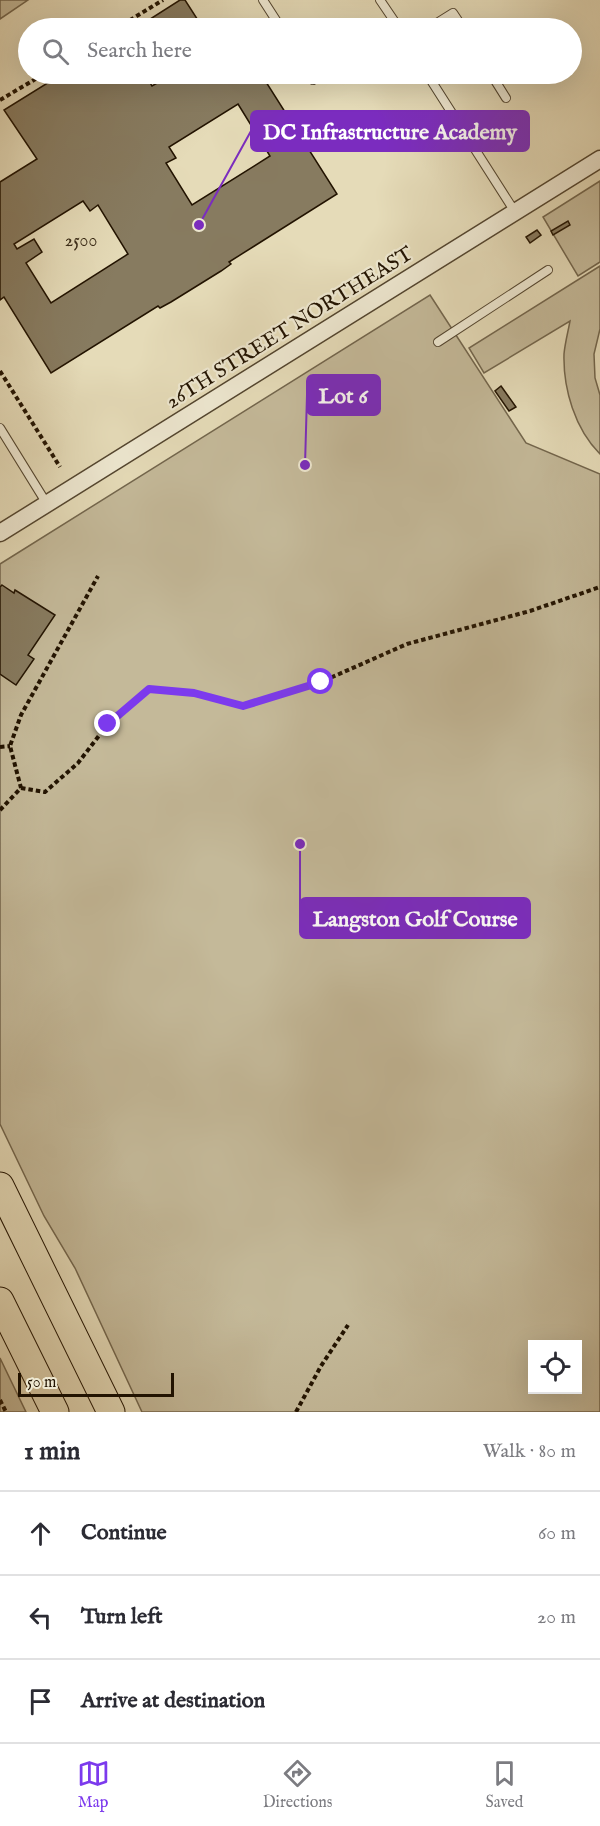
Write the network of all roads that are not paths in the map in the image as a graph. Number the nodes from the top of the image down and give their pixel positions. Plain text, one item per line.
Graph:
1 (263, 0) edge
2 (380, 0) edge
3 (275, 18) edge
4 (392, 18) edge
5 (445, 18) edge
6 (456, 18) edge
7 (433, 84) edge
8 (497, 84) edge
9 (506, 98) dead end
10 (600, 159) edge
11 (515, 212) junction
12 (548, 270) dead end
13 (438, 342) dead end
14 (0, 428) edge
15 (47, 504) junction
16 (0, 533) edge
17 (0, 1186) edge
18 (0, 1301) edge
19 (55, 1412) edge
20 (111, 1412) edge

1 - 3 lane
2 - 4 lane
5 - 6 lane
7 - 11 lane
8 - 9 lane
10 - 11 street, 26TH STREET NORTHEAST
11 - 15 street, 26TH STREET NORTHEAST
12 - 13 lane
14 - 15 lane
15 - 16 street, 26TH STREET NORTHEAST
17 - 20 main road
18 - 19 main road

